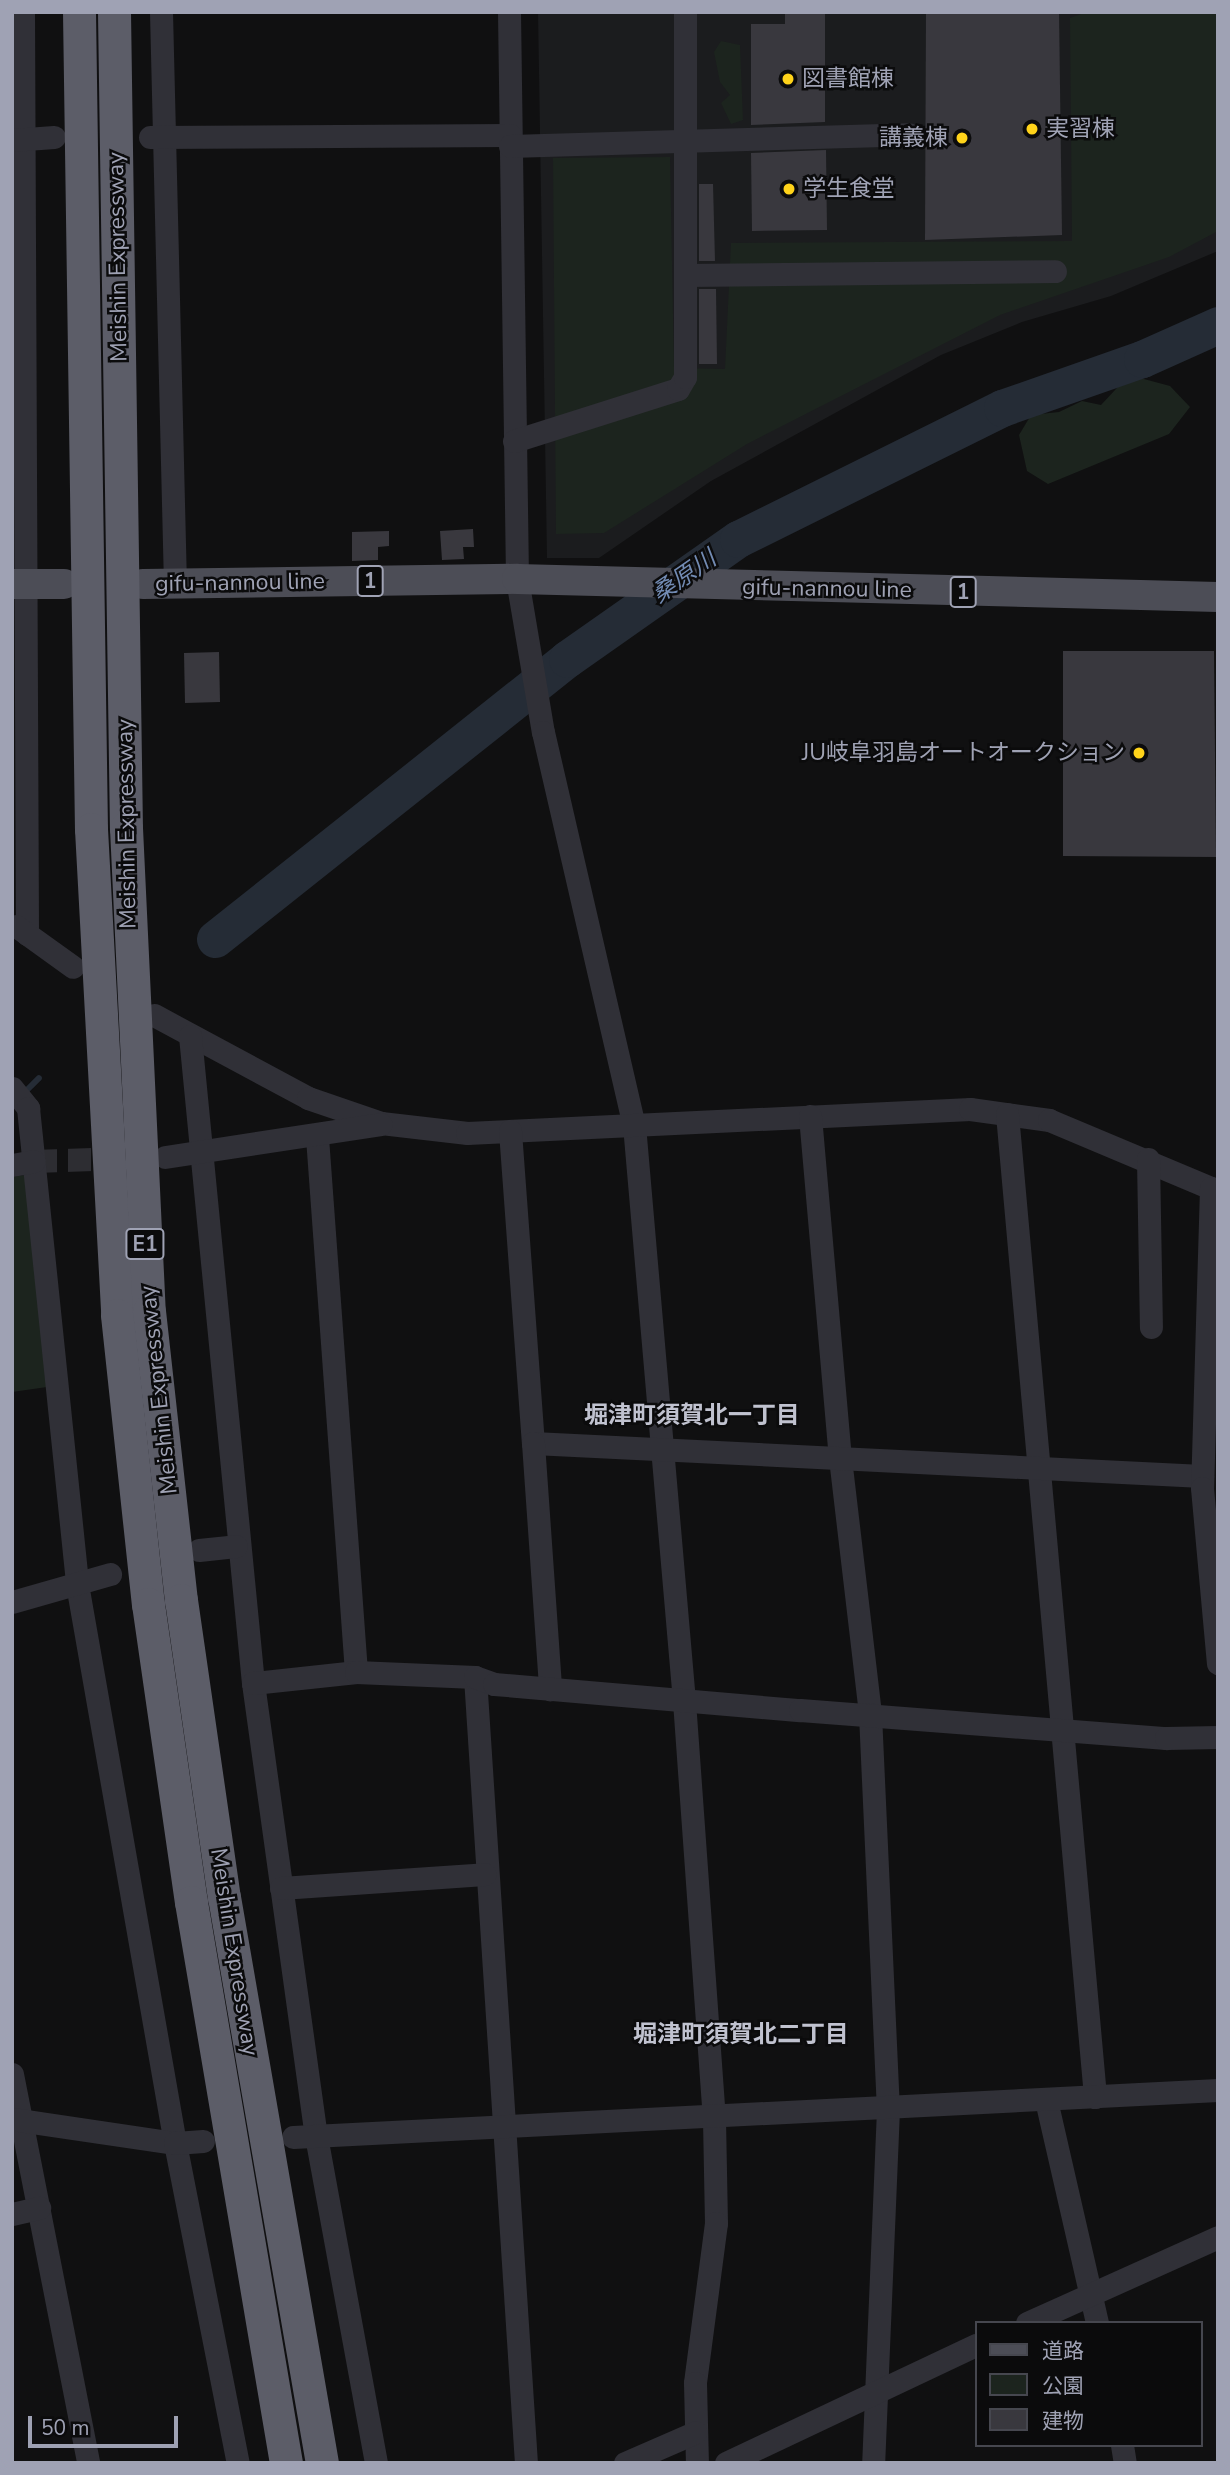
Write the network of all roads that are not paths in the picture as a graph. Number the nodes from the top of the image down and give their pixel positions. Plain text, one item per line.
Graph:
1 (23, 12) edge
2 (79, 12) edge
3 (114, 12) edge
4 (161, 12) edge
5 (509, 12) edge
6 (685, 12) edge
7 (909, 134) dead end
8 (54, 136) dead end
9 (157, 138) junction
10 (18, 140) edge
11 (510, 140) junction
12 (684, 145) junction
13 (1055, 271) dead end
14 (685, 275) junction
15 (514, 441) junction
16 (517, 579) junction
17 (20, 584) edge
18 (64, 584) dead end
19 (143, 584) dead end
20 (175, 584) junction
21 (1218, 597) edge
22 (20, 928) edge
23 (73, 967) dead end
24 (154, 1015) dead end
25 (190, 1036) junction
26 (18, 1095) edge
27 (1007, 1114) junction
28 (810, 1116) junction
29 (381, 1123) junction
30 (634, 1125) junction
31 (510, 1131) junction
32 (317, 1137) junction
33 (201, 1152) junction
34 (165, 1157) dead end
35 (1148, 1159) junction
36 (23, 1163) edge
37 (1214, 1189) edge
38 (1151, 1327) dead end
39 (533, 1443) junction
40 (661, 1449) junction
41 (840, 1458) junction
42 (1039, 1468) junction
43 (1202, 1476) junction
44 (236, 1546) junction
45 (199, 1550) dead end
46 (110, 1574) dead end
47 (77, 1584) junction
48 (12, 1602) edge
49 (1215, 1619) edge
50 (1218, 1663) edge
51 (356, 1672) junction
52 (475, 1677) junction
53 (253, 1683) junction
54 (550, 1689) junction
55 (684, 1701) junction
56 (870, 1714) junction
57 (1063, 1729) junction
58 (1218, 1737) edge
59 (485, 1874) junction
60 (281, 1888) junction
61 (12, 2074) edge
62 (1218, 2090) edge
63 (1095, 2097) junction
64 (1046, 2100) junction
65 (888, 2109) junction
66 (17, 2119) edge
67 (714, 2119) junction
68 (506, 2125) junction
69 (304, 2136) junction
70 (203, 2141) dead end
71 (175, 2143) junction
72 (39, 2208) junction
73 (12, 2214) edge
74 (1218, 2237) edge
75 (1091, 2294) junction
76 (1031, 2321) edge
77 (1097, 2321) edge
78 (974, 2346) edge
79 (876, 2390) junction
80 (696, 2432) junction
81 (88, 2463) edge
82 (239, 2463) edge
83 (286, 2463) edge
84 (322, 2463) edge
85 (376, 2463) edge
86 (526, 2463) edge
87 (625, 2463) edge
88 (697, 2463) edge
89 (726, 2463) edge
90 (873, 2463) edge

1 - 10 street
2 - 83 highway, Meishin Expressway / E1
3 - 84 highway, Meishin Expressway / E1
4 - 9 street
5 - 11 street
6 - 12 street
7 - 12 street
8 - 10 street
9 - 11 street
9 - 20 street
10 - 17 street
11 - 12 street
11 - 15 street
12 - 14 street
13 - 14 street
14 - 15 street
15 - 16 street
16 - 20 main road, gifu-nannou line / 1
16 - 21 main road, gifu-nannou line / 1
16 - 30 street
17 - 18 main road
17 - 22 street
19 - 20 main road, gifu-nannou line / 1
22 - 23 street
24 - 25 street
25 - 29 street
25 - 33 street
26 - 36 street
27 - 28 street
27 - 35 street
27 - 42 street
28 - 30 street
28 - 41 street
29 - 31 street
29 - 32 street
30 - 31 street
30 - 40 street
31 - 39 street
32 - 33 street
32 - 51 street
33 - 34 street
33 - 44 street
35 - 37 street
35 - 38 street
36 - 47 street
37 - 43 street
39 - 40 street
39 - 54 street
40 - 41 street
40 - 55 street
41 - 42 street
41 - 56 street
42 - 43 street
42 - 57 street
43 - 49 street
44 - 45 street
44 - 53 street
46 - 47 street
47 - 48 street
47 - 71 street
49 - 50 street
51 - 52 street
51 - 53 street
52 - 54 street
52 - 59 street
53 - 60 street
54 - 55 street
55 - 56 street
55 - 67 street
56 - 57 street
56 - 65 street
57 - 58 street
57 - 63 street
59 - 60 street
59 - 68 street
60 - 69 street
61 - 66 street
62 - 63 street
63 - 64 street
64 - 65 street
64 - 75 street
65 - 67 street
65 - 79 street
66 - 71 street
66 - 72 street
67 - 68 street
67 - 80 street
68 - 69 street
68 - 86 street
69 - 85 street
70 - 71 street
71 - 82 street
72 - 73 street
72 - 81 street
74 - 75 street
75 - 76 street
75 - 77 street
78 - 79 street
79 - 89 street
79 - 90 street
80 - 87 street
80 - 88 street

